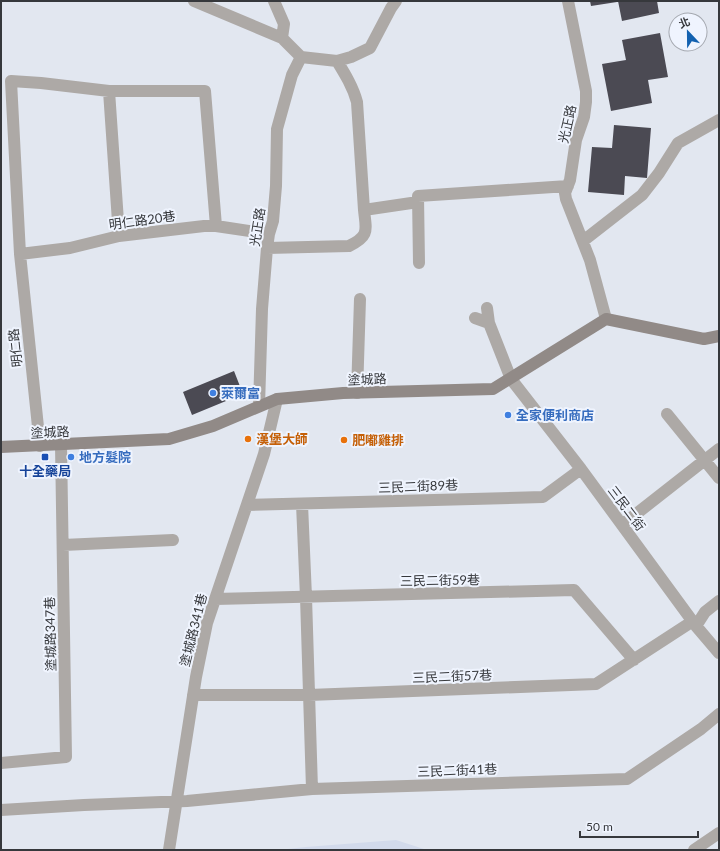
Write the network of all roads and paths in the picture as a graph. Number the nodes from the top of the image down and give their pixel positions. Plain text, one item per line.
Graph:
1 (194, 1) edge
2 (274, 1) edge
3 (396, 1) edge
4 (568, 1) edge
5 (282, 38) junction
6 (301, 57) junction
7 (337, 61) junction
8 (109, 91) junction
9 (719, 120) edge
10 (568, 186) junction
11 (418, 202) junction
12 (364, 210) junction
13 (216, 226) junction
14 (269, 234) junction
15 (119, 236) junction
16 (583, 241) junction
17 (267, 248) junction
18 (20, 254) junction
19 (420, 263) dead end
20 (360, 299) dead end
21 (487, 308) dead end
22 (475, 318) dead end
23 (606, 319) junction
24 (489, 323) junction
25 (719, 336) edge
26 (511, 379) junction
27 (357, 393) junction
28 (277, 399) junction
29 (259, 406) junction
30 (667, 414) dead end
31 (61, 445) junction
32 (40, 446) junction
33 (1, 447) edge
34 (719, 449) edge
35 (705, 460) junction
36 (581, 470) junction
37 (719, 478) edge
38 (302, 504) junction
39 (247, 505) junction
40 (622, 525) junction
41 (173, 540) dead end
42 (63, 545) junction
43 (306, 597) junction
44 (215, 599) junction
45 (719, 601) edge
46 (695, 623) junction
47 (719, 653) edge
48 (634, 660) junction
49 (193, 695) junction
50 (309, 695) junction
51 (719, 714) edge
52 (1, 763) edge
53 (312, 789) junction
54 (176, 801) junction
55 (1, 810) edge
56 (719, 833) edge
57 (169, 850) edge
58 (694, 850) edge

1 - 5 street
2 - 5 street
3 - 7 street
4 - 10 street, 光正路
5 - 6 street
6 - 7 street
6 - 14 street, 光正路
7 - 12 street
8 - 13 street
8 - 15 street
8 - 18 street, 明仁路
9 - 16 street
10 - 11 street
10 - 16 street, 光正路
11 - 12 street
11 - 19 street
12 - 17 street
13 - 14 street, 明仁路20巷
13 - 15 street, 明仁路20巷
14 - 17 street, 光正路
15 - 18 street, 明仁路20巷
16 - 23 street, 光正路
17 - 29 street, 光正路
18 - 32 street, 明仁路
20 - 27 street
21 - 24 street, 三民二街
22 - 24 street
23 - 25 street
23 - 26 street, 塗城路
24 - 26 street, 三民二街
26 - 27 street, 塗城路
26 - 36 street, 三民二街
27 - 28 street, 塗城路
28 - 29 street, 塗城路
28 - 39 street, 塗城路341巷
29 - 31 street, 塗城路
30 - 35 street
31 - 32 street, 塗城路
31 - 42 street, 塗城路347巷
32 - 33 street, 塗城路
34 - 35 street
35 - 37 street
35 - 40 street
36 - 38 street, 三民二街89巷
36 - 40 street, 三民二街
38 - 39 street, 三民二街89巷
38 - 43 street
39 - 44 street, 塗城路341巷
40 - 46 street, 三民二街
41 - 42 street
42 - 52 street, 塗城路347巷
43 - 44 street, 三民二街59巷
43 - 48 street, 三民二街59巷
43 - 50 street
44 - 49 street, 塗城路341巷
45 - 46 street
46 - 47 street, 三民二街
46 - 48 street, 三民二街57巷
48 - 50 street, 三民二街57巷
49 - 50 street, 三民二街57巷
49 - 54 street, 塗城路341巷
50 - 53 street
51 - 53 street, 三民二街41巷
53 - 54 street, 三民二街41巷
54 - 55 street, 三民二街41巷
54 - 57 street, 塗城路341巷
56 - 58 street

